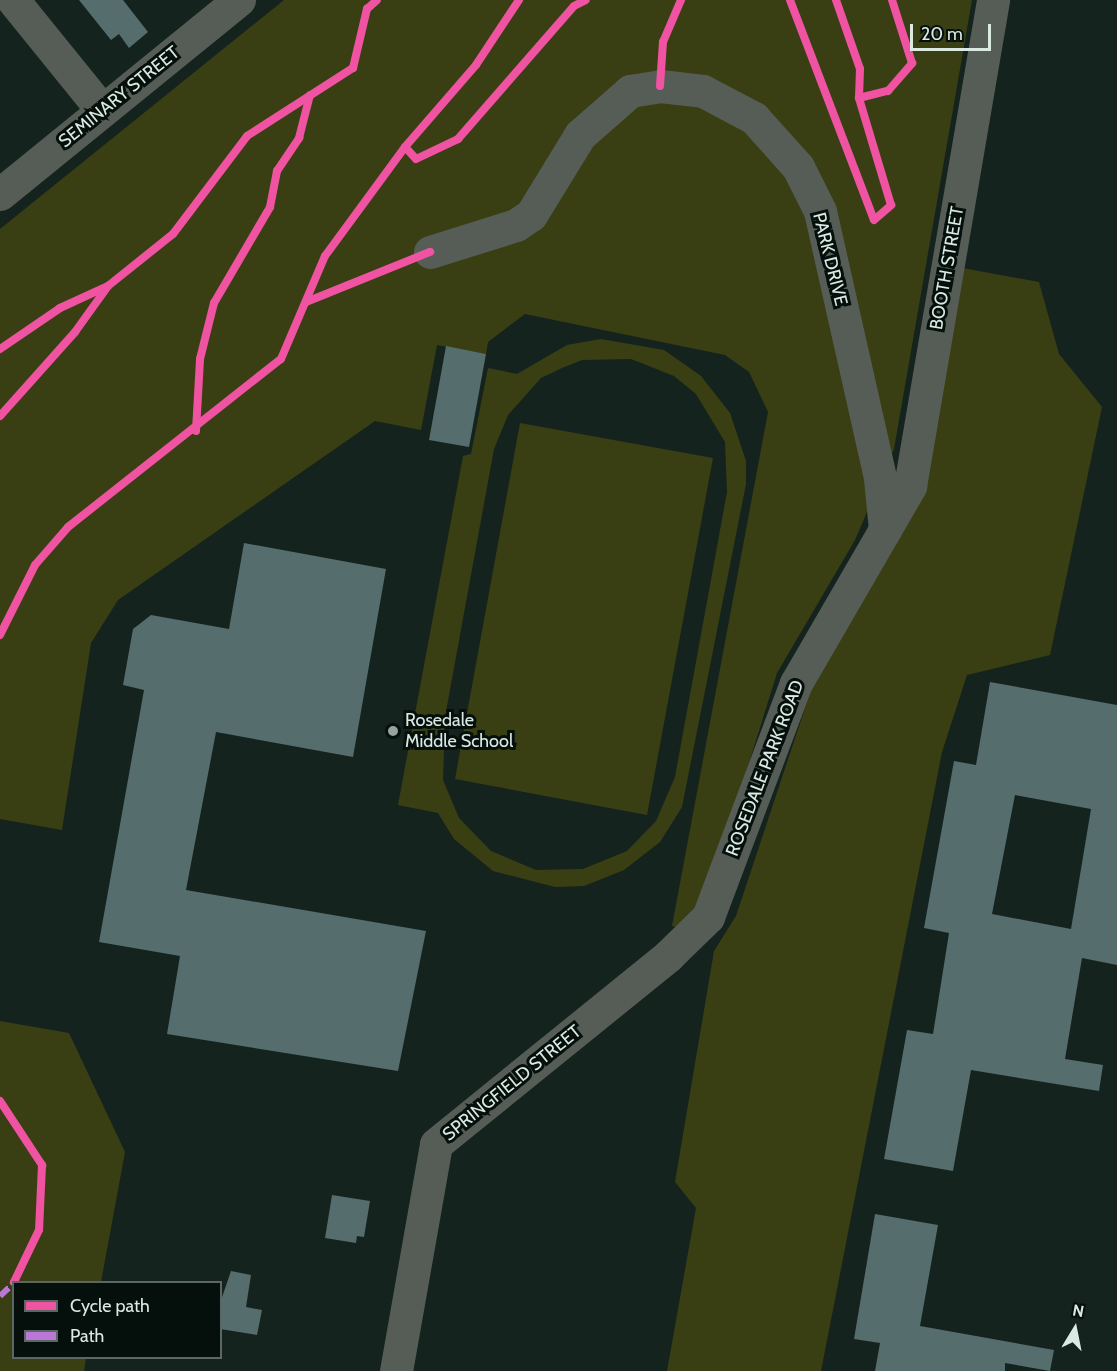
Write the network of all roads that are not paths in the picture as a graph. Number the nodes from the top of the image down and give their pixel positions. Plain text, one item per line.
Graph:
1 (13, 0) edge
2 (239, 0) edge
3 (993, 0) edge
4 (102, 110) junction
5 (0, 194) edge
6 (430, 252) dead end
7 (885, 530) junction
8 (708, 917) joint
9 (396, 1371) edge

1 - 4 street
2 - 4 street, SEMINARY STREET
3 - 7 street, BOOTH STREET
4 - 5 street, SEMINARY STREET
6 - 7 street, PARK DRIVE
7 - 8 street, ROSEDALE PARK ROAD
8 - 9 street, SPRINGFIELD STREET

